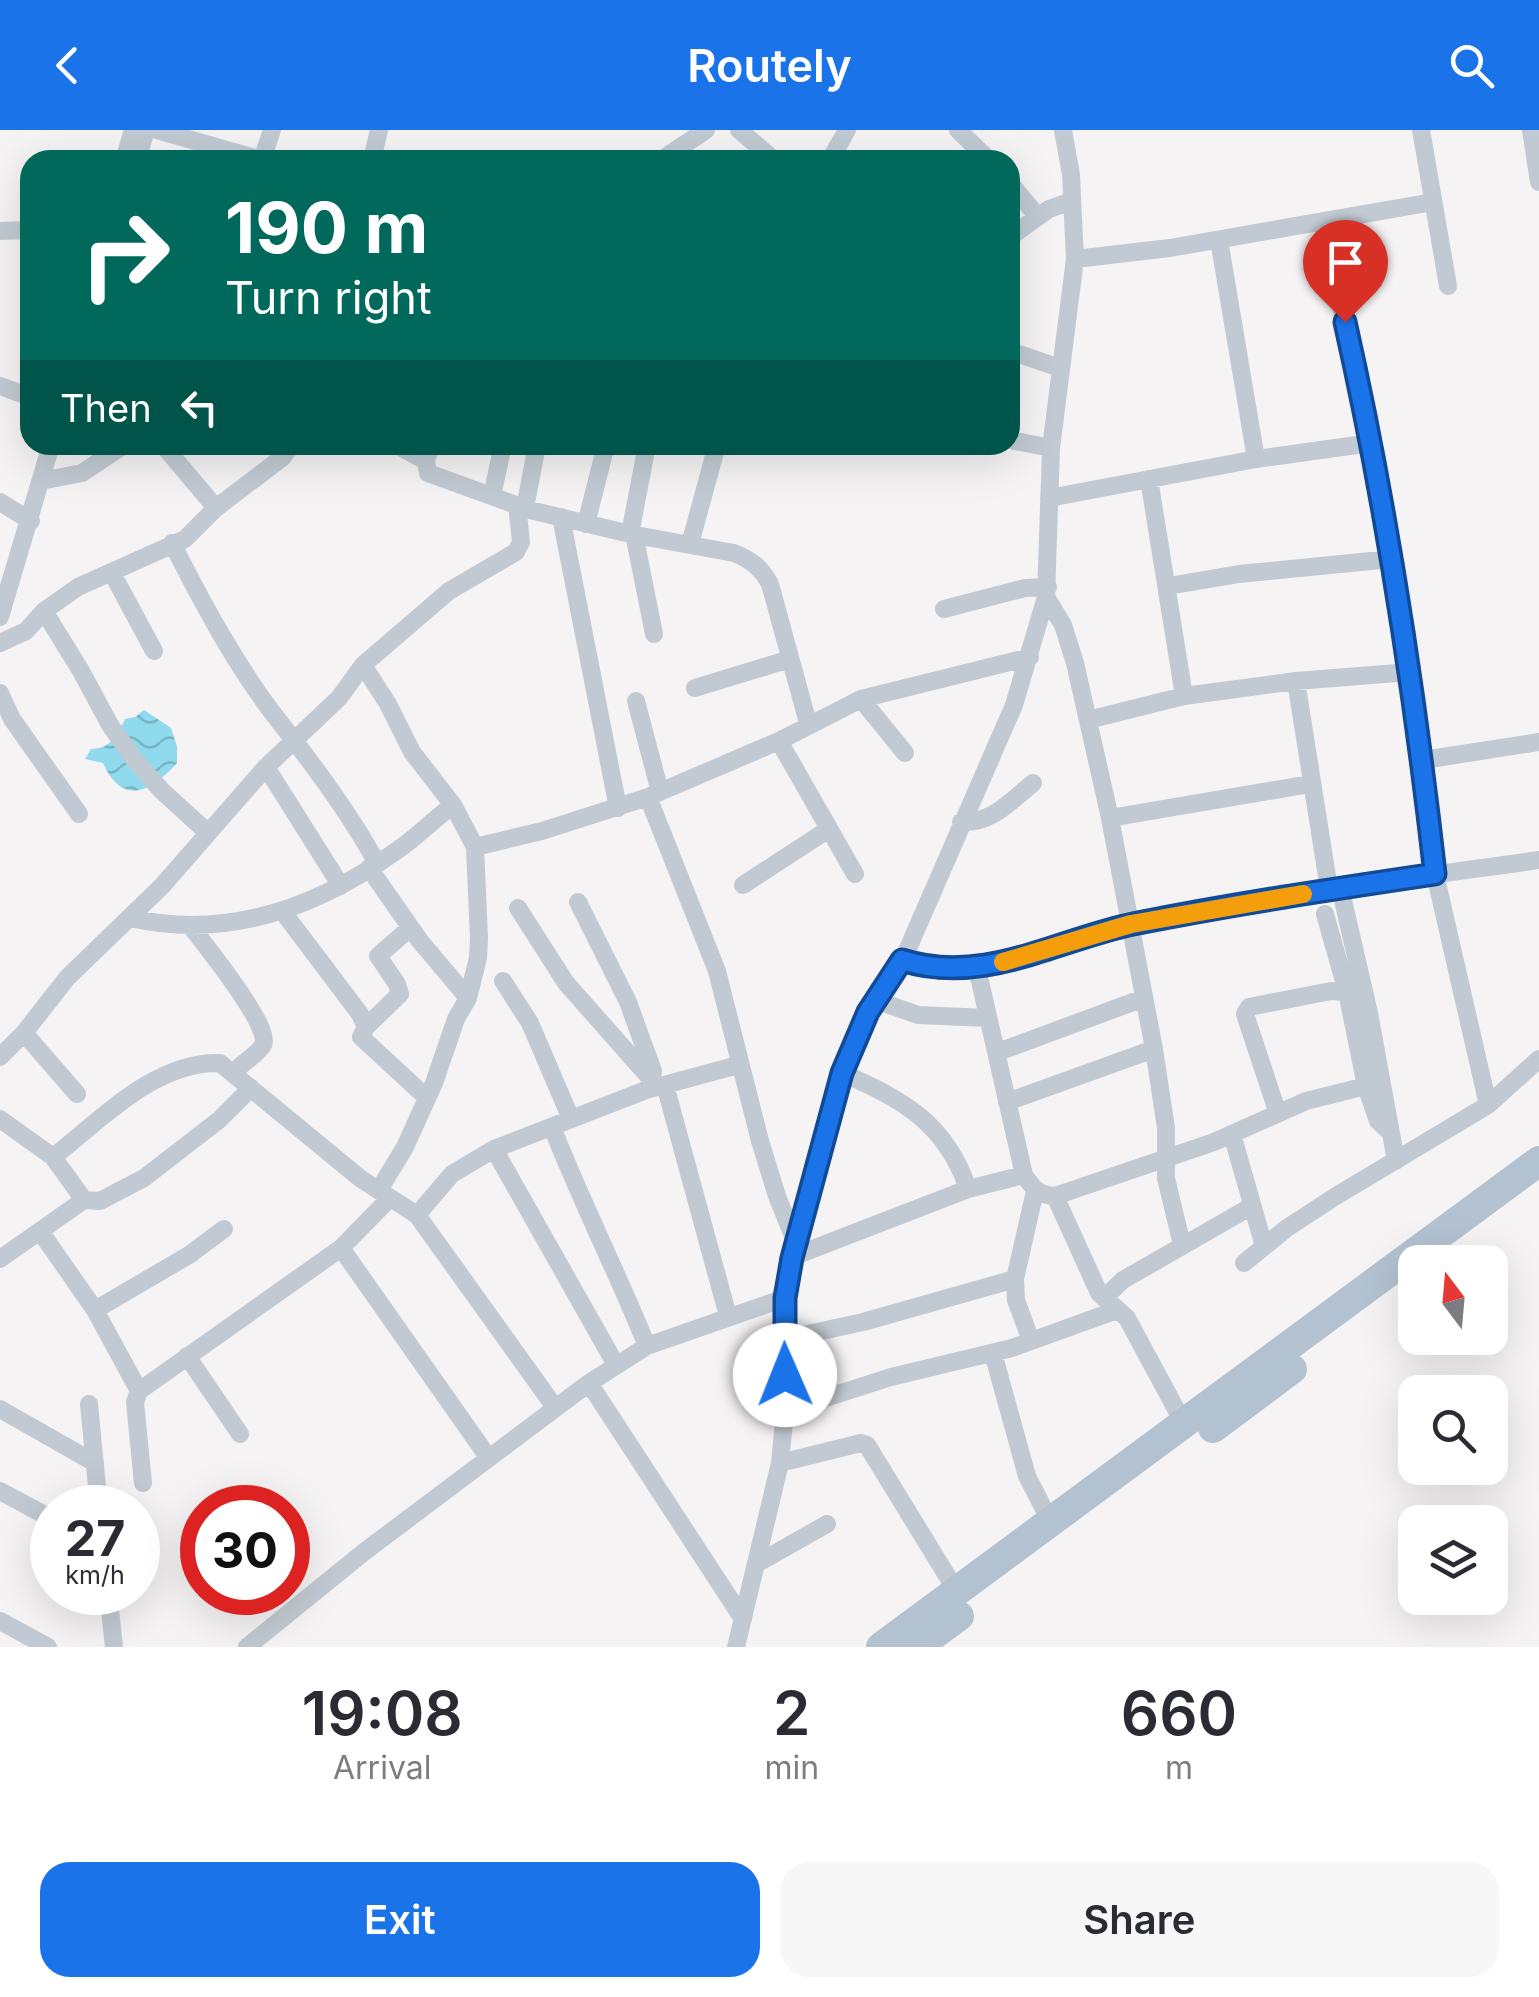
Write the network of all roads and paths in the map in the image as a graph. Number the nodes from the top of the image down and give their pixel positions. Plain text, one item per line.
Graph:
1 (157, 130) edge
2 (706, 130) edge
3 (738, 130) edge
4 (958, 130) edge
5 (1063, 130) edge
6 (1421, 130) edge
7 (1531, 130) edge
8 (227, 150) edge
9 (676, 150) edge
10 (762, 150) edge
11 (979, 150) edge
12 (1539, 181) edge
13 (1020, 195) edge
14 (1072, 201) junction
15 (1433, 202) junction
16 (1037, 216) junction
17 (1323, 221) junction
18 (1020, 229) edge
19 (1219, 240) junction
20 (1076, 259) junction
21 (1448, 286) dead end
22 (1020, 354) edge
23 (1060, 368) junction
24 (1020, 442) edge
25 (1371, 442) junction
26 (1051, 448) junction
27 (48, 455) edge
28 (109, 455) edge
29 (171, 455) edge
30 (282, 455) edge
31 (428, 455) edge
32 (501, 455) edge
33 (534, 455) edge
34 (603, 455) edge
35 (646, 455) edge
36 (714, 455) edge
37 (1256, 459) junction
38 (1149, 479) junction
39 (42, 481) junction
40 (492, 496) junction
41 (1049, 498) junction
42 (0, 502) edge
43 (521, 507) junction
44 (216, 508) junction
45 (560, 517) junction
46 (31, 521) junction
47 (586, 524) junction
48 (632, 534) junction
49 (172, 543) junction
50 (690, 544) junction
51 (1390, 559) junction
52 (112, 573) junction
53 (1168, 586) junction
54 (1047, 592) junction
55 (944, 609) dead end
56 (44, 612) junction
57 (1, 613) edge
58 (654, 634) dead end
59 (0, 644) edge
60 (154, 651) dead end
61 (1030, 657) junction
62 (790, 660) junction
63 (362, 665) junction
64 (1410, 672) junction
65 (1296, 681) junction
66 (695, 688) dead end
67 (0, 693) edge
68 (1184, 696) junction
69 (861, 699) junction
70 (636, 701) dead end
71 (1088, 720) junction
72 (808, 724) junction
73 (294, 737) junction
74 (779, 741) junction
75 (1539, 742) edge
76 (905, 754) dead end
77 (1424, 760) junction
78 (266, 767) junction
79 (1033, 783) dead end
80 (1310, 784) junction
81 (654, 794) junction
82 (453, 805) junction
83 (618, 808) junction
84 (79, 814) dead end
85 (1110, 818) junction
86 (961, 822) junction
87 (829, 828) junction
88 (207, 832) junction
89 (475, 847) junction
90 (1539, 860) edge
91 (373, 866) junction
92 (855, 874) dead end
93 (1435, 874) junction
94 (341, 886) junction
95 (743, 886) dead end
96 (1334, 888) junction
97 (578, 902) dead end
98 (518, 908) dead end
99 (283, 912) junction
100 (1325, 914) dead end
101 (130, 918) junction
102 (1131, 924) junction
103 (190, 925) junction
104 (410, 928) junction
105 (902, 960) junction
106 (976, 968) junction
107 (503, 981) dead end
108 (1346, 992) junction
109 (468, 998) junction
110 (1144, 998) junction
111 (876, 1000) junction
112 (987, 1018) junction
113 (366, 1027) junction
114 (24, 1033) junction
115 (1154, 1049) junction
116 (998, 1052) junction
117 (0, 1057) edge
118 (1539, 1059) edge
119 (738, 1065) junction
120 (234, 1072) junction
121 (842, 1073) junction
122 (658, 1084) junction
123 (1366, 1086) junction
124 (251, 1088) junction
125 (77, 1094) dead end
126 (427, 1098) junction
127 (1007, 1102) junction
128 (1488, 1106) junction
129 (1278, 1114) junction
130 (0, 1118) edge
131 (572, 1119) junction
132 (552, 1127) junction
133 (1391, 1133) junction
134 (1232, 1134) junction
135 (494, 1148) junction
136 (1168, 1156) junction
137 (53, 1157) junction
138 (1396, 1161) junction
139 (1539, 1162) edge
140 (1024, 1175) junction
141 (1539, 1187) edge
142 (968, 1189) junction
143 (1035, 1192) junction
144 (384, 1194) junction
145 (1055, 1196) junction
146 (84, 1200) junction
147 (1252, 1206) junction
148 (417, 1215) junction
149 (224, 1229) dead end
150 (40, 1231) junction
151 (1182, 1245) junction
152 (1458, 1245) edge
153 (1264, 1246) junction
154 (340, 1248) junction
155 (794, 1249) junction
156 (0, 1259) edge
157 (1244, 1263) dead end
158 (1015, 1278) junction
159 (1398, 1290) edge
160 (785, 1298) junction
161 (1111, 1304) junction
162 (95, 1310) junction
163 (728, 1316) junction
164 (785, 1339) junction
165 (1031, 1341) junction
166 (647, 1346) junction
167 (993, 1353) junction
168 (187, 1356) junction
169 (616, 1365) junction
170 (589, 1383) junction
171 (138, 1391) junction
172 (89, 1404) dead end
173 (554, 1406) junction
174 (0, 1409) edge
175 (785, 1411) junction
176 (1184, 1424) junction
177 (240, 1434) dead end
178 (488, 1457) junction
179 (95, 1463) junction
180 (780, 1463) junction
181 (143, 1483) dead end
182 (97, 1485) edge
183 (0, 1491) edge
184 (30, 1507) edge
185 (1050, 1521) junction
186 (827, 1524) dead end
187 (758, 1562) junction
188 (957, 1592) junction
189 (111, 1615) edge
190 (743, 1619) junction
191 (0, 1620) edge
192 (48, 1647) edge
193 (114, 1647) edge
194 (248, 1647) edge
195 (736, 1647) edge
196 (881, 1647) edge
197 (917, 1647) edge

1 - 8 street
2 - 9 street
3 - 10 street
4 - 11 street
5 - 14 street
6 - 15 street
7 - 12 street
13 - 16 street
14 - 16 street
14 - 20 street
15 - 17 street
15 - 21 street
16 - 18 street
17 - 19 street
17 - 25 street
19 - 20 street
19 - 37 street
20 - 23 street
22 - 23 street
23 - 26 street
24 - 26 street
25 - 37 street
25 - 51 street
26 - 41 street
27 - 39 street
28 - 39 street
29 - 44 street
30 - 44 street
31 - 40 street
32 - 40 street
33 - 43 street
34 - 47 street
35 - 48 street
36 - 50 street
37 - 38 street
38 - 41 street
38 - 53 street
39 - 46 street
40 - 43 street
41 - 54 street
42 - 46 street
43 - 45 street
43 - 63 street
44 - 49 street
45 - 47 street
45 - 83 street
46 - 57 street
47 - 48 street
48 - 50 street
48 - 58 street
49 - 52 street
49 - 73 street
50 - 62 street
51 - 53 street
51 - 64 street
52 - 56 street
52 - 60 street
53 - 68 street
54 - 55 street
54 - 61 street
54 - 71 street
56 - 59 street
56 - 88 street
61 - 69 street
61 - 86 street
62 - 66 street
62 - 72 street
63 - 73 street
63 - 82 street
64 - 65 street
64 - 77 street
65 - 68 street
65 - 80 street
67 - 84 street
68 - 71 street
69 - 72 street
69 - 76 street
70 - 81 street
71 - 85 street
72 - 74 street
73 - 78 street
73 - 91 street
74 - 81 street
74 - 87 street
75 - 77 street
77 - 93 street
78 - 88 street
78 - 94 street
79 - 86 street
80 - 85 street
80 - 96 street
81 - 83 street
81 - 119 street
82 - 89 street
82 - 91 street
83 - 89 street
85 - 102 street
86 - 105 street
87 - 92 street
87 - 95 street
88 - 101 street
89 - 109 street
90 - 93 street
91 - 94 street
91 - 104 street
93 - 96 street
93 - 128 street
94 - 99 street
96 - 102 street
96 - 133 street
97 - 122 street
98 - 122 street
99 - 103 street
99 - 113 street
100 - 108 street
101 - 103 street
101 - 114 street
102 - 106 street
102 - 110 street
103 - 120 street
104 - 109 street
104 - 113 street
105 - 106 street
105 - 111 street
106 - 112 street
107 - 131 street
108 - 123 street
108 - 129 street
109 - 126 street
110 - 115 street
110 - 116 street
111 - 112 street
111 - 121 street
112 - 116 street
113 - 126 street
114 - 117 street
114 - 125 street
115 - 127 street
115 - 136 street
116 - 127 street
118 - 128 street
119 - 122 street
119 - 155 street
120 - 124 street
120 - 137 street
121 - 142 street
121 - 155 street
122 - 131 street
122 - 163 street
123 - 129 street
123 - 133 street
124 - 144 street
124 - 146 street
126 - 144 street
127 - 140 street
128 - 138 street
129 - 134 street
130 - 137 street
131 - 132 street
132 - 135 street
132 - 166 street
133 - 138 street
134 - 136 street
134 - 147 street
135 - 148 street
135 - 169 street
136 - 145 street
136 - 151 street
137 - 146 street
138 - 153 street
139 - 176 main road
140 - 142 street
140 - 143 street
141 - 152 main road
142 - 155 street
143 - 145 street
143 - 158 street
144 - 148 street
144 - 154 street
145 - 161 street
146 - 150 street
147 - 151 street
147 - 153 street
148 - 173 street
149 - 162 street
150 - 156 street
150 - 162 street
151 - 161 street
153 - 157 street
154 - 168 street
154 - 178 street
155 - 160 street
158 - 164 street
158 - 165 street
159 - 197 main road
160 - 163 street
160 - 164 street
161 - 165 street
161 - 176 street
162 - 171 street
163 - 166 street
164 - 175 street
165 - 167 street
166 - 169 street
167 - 175 street
167 - 185 street
168 - 171 street
168 - 177 street
169 - 170 street
170 - 173 street
170 - 190 street
171 - 181 street
172 - 179 street
173 - 178 street
174 - 179 street
175 - 180 street
176 - 185 main road
178 - 194 street
179 - 182 street
180 - 187 street
180 - 188 street
183 - 184 street
185 - 188 main road
186 - 187 street
187 - 190 street
188 - 196 main road
189 - 193 street
190 - 195 street
191 - 192 street

